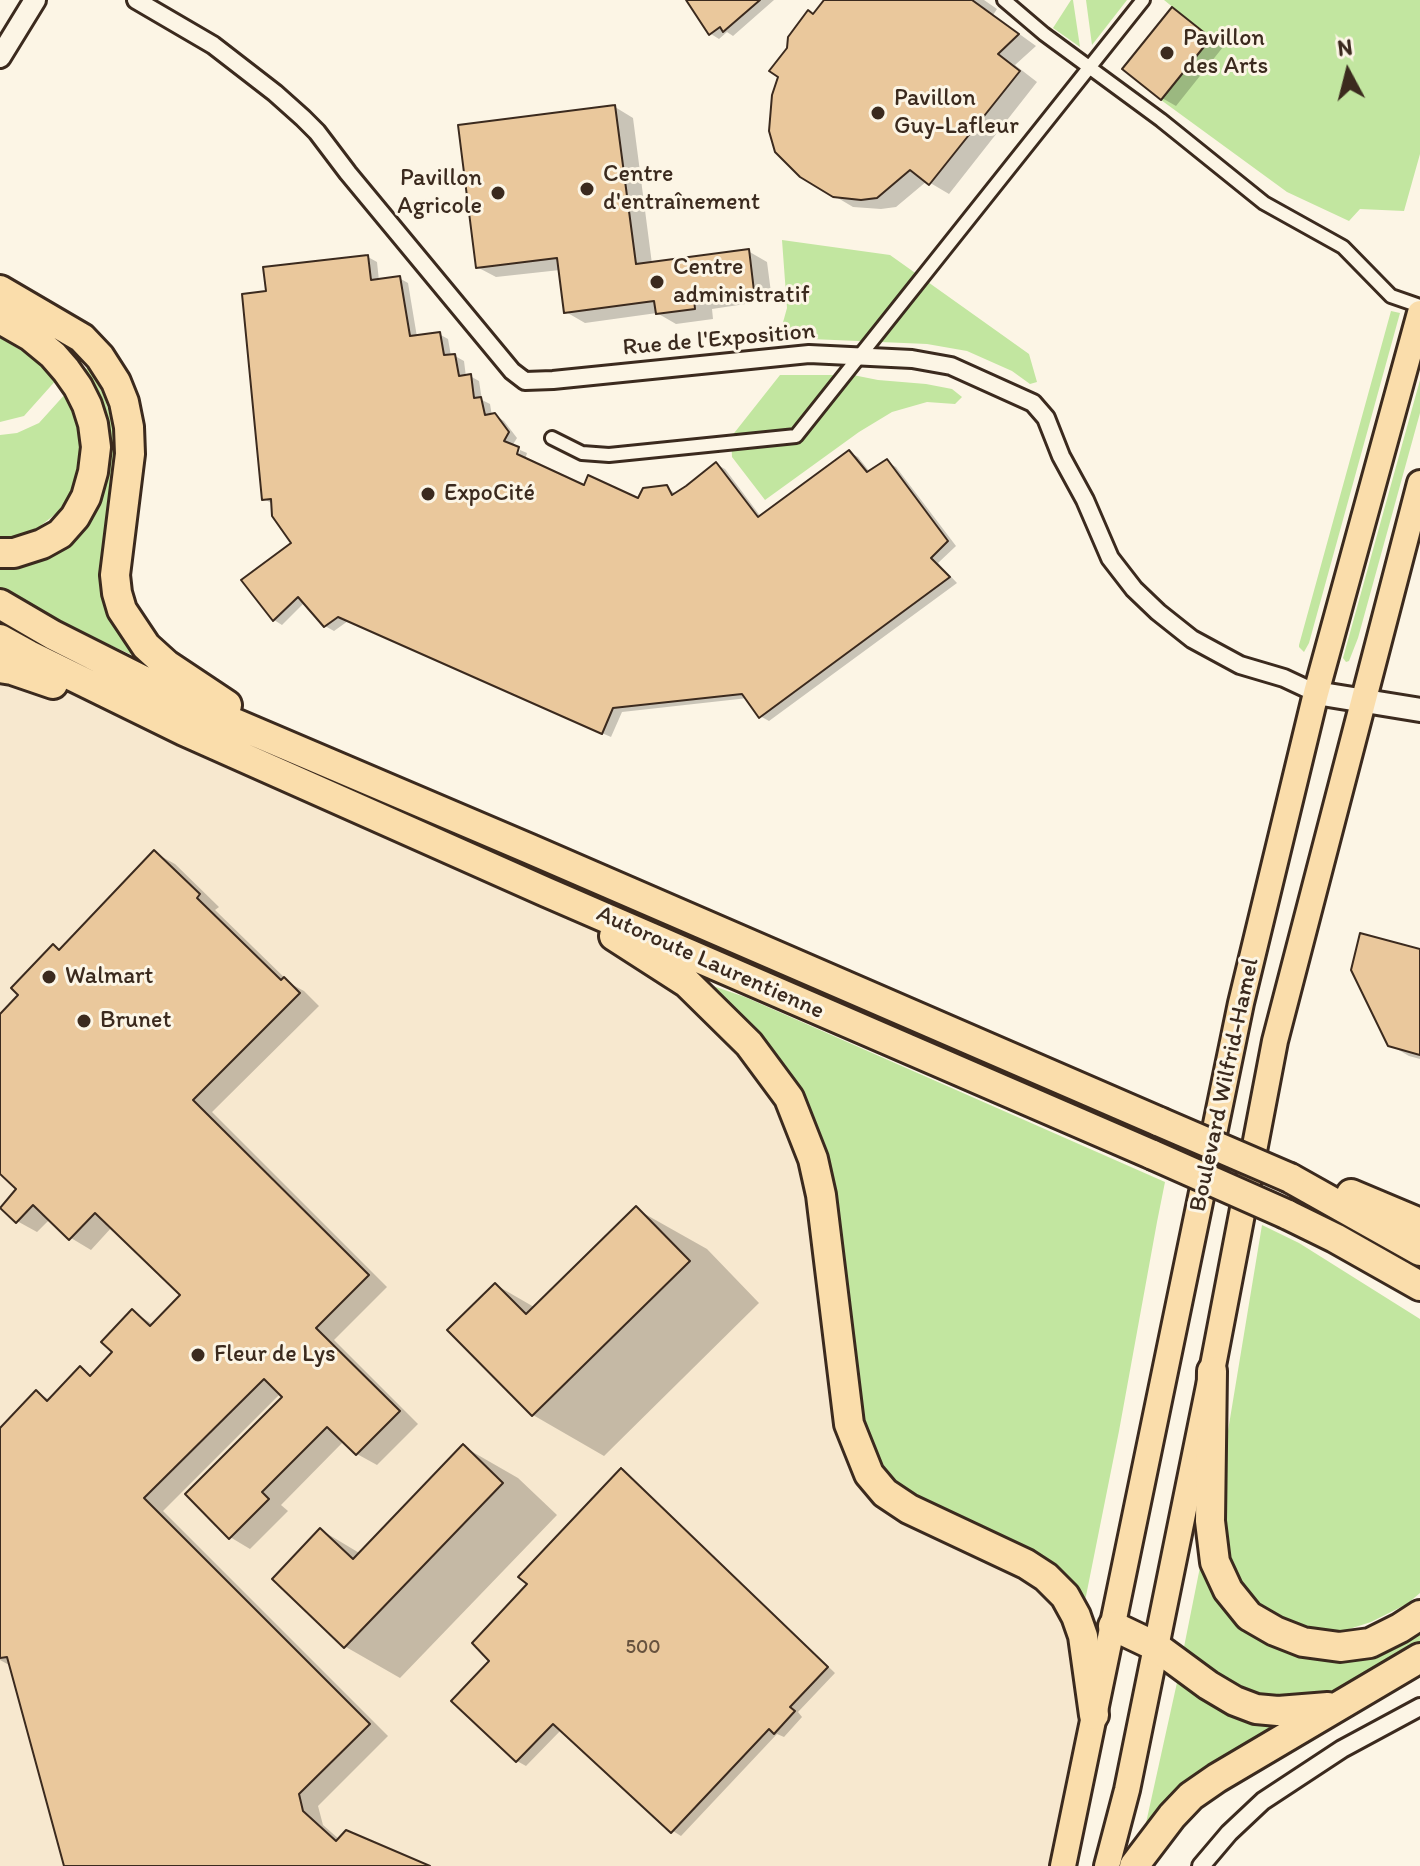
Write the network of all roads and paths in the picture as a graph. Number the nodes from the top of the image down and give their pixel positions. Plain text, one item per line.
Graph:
1 (35, 0) edge
2 (136, 0) edge
3 (1004, 0) edge
4 (1143, 0) edge
5 (0, 57) edge
6 (1088, 67) junction
7 (0, 290) edge
8 (1420, 306) edge
9 (1420, 313) edge
10 (0, 319) edge
11 (0, 328) edge
12 (30, 336) junction
13 (861, 356) junction
14 (552, 438) dead end
15 (1420, 483) edge
16 (0, 553) edge
17 (0, 604) edge
18 (0, 639) edge
19 (0, 668) edge
20 (1316, 693) junction
21 (116, 699) junction
22 (1363, 701) junction
23 (1420, 710) edge
24 (284, 744) junction
25 (546, 892) junction
26 (1290, 1178) junction
27 (1420, 1223) edge
28 (1420, 1251) edge
29 (1420, 1286) edge
30 (1212, 1371) junction
31 (1420, 1615) edge
32 (1113, 1626) junction
33 (1155, 1646) junction
34 (1420, 1658) edge
35 (1337, 1707) junction
36 (1420, 1707) edge
37 (1094, 1715) junction
38 (1063, 1866) edge
39 (1107, 1866) edge
40 (1134, 1866) edge
41 (1201, 1866) edge

1 - 5 street
2 - 13 street, Rue de l'Exposition
3 - 6 street
4 - 6 street
6 - 8 street
6 - 13 street
7 - 24 highway
9 - 20 main road, Boulevard Wilfrid-Hamel
10 - 12 highway
11 - 12 highway
12 - 16 highway
13 - 14 street
13 - 20 street, Rue de l'Exposition
15 - 22 main road, Boulevard Wilfrid-Hamel
17 - 24 highway, Autoroute Laurentienne
18 - 21 highway, Autoroute Laurentienne
19 - 21 highway
20 - 22 main road
20 - 32 main road, Boulevard Wilfrid-Hamel
21 - 25 highway, Autoroute Laurentienne
22 - 23 main road
22 - 30 main road, Boulevard Wilfrid-Hamel
24 - 26 highway, Autoroute Laurentienne, bridge
25 - 29 highway, Autoroute Laurentienne, bridge
25 - 37 highway
26 - 27 highway
26 - 28 highway, Autoroute Laurentienne
30 - 31 highway
30 - 33 main road, Boulevard Wilfrid-Hamel
32 - 33 highway
32 - 37 main road, Boulevard Wilfrid-Hamel
33 - 35 highway
33 - 39 main road, Boulevard Wilfrid-Hamel
34 - 35 highway
35 - 40 highway
36 - 41 street
37 - 38 main road, Boulevard Wilfrid-Hamel

